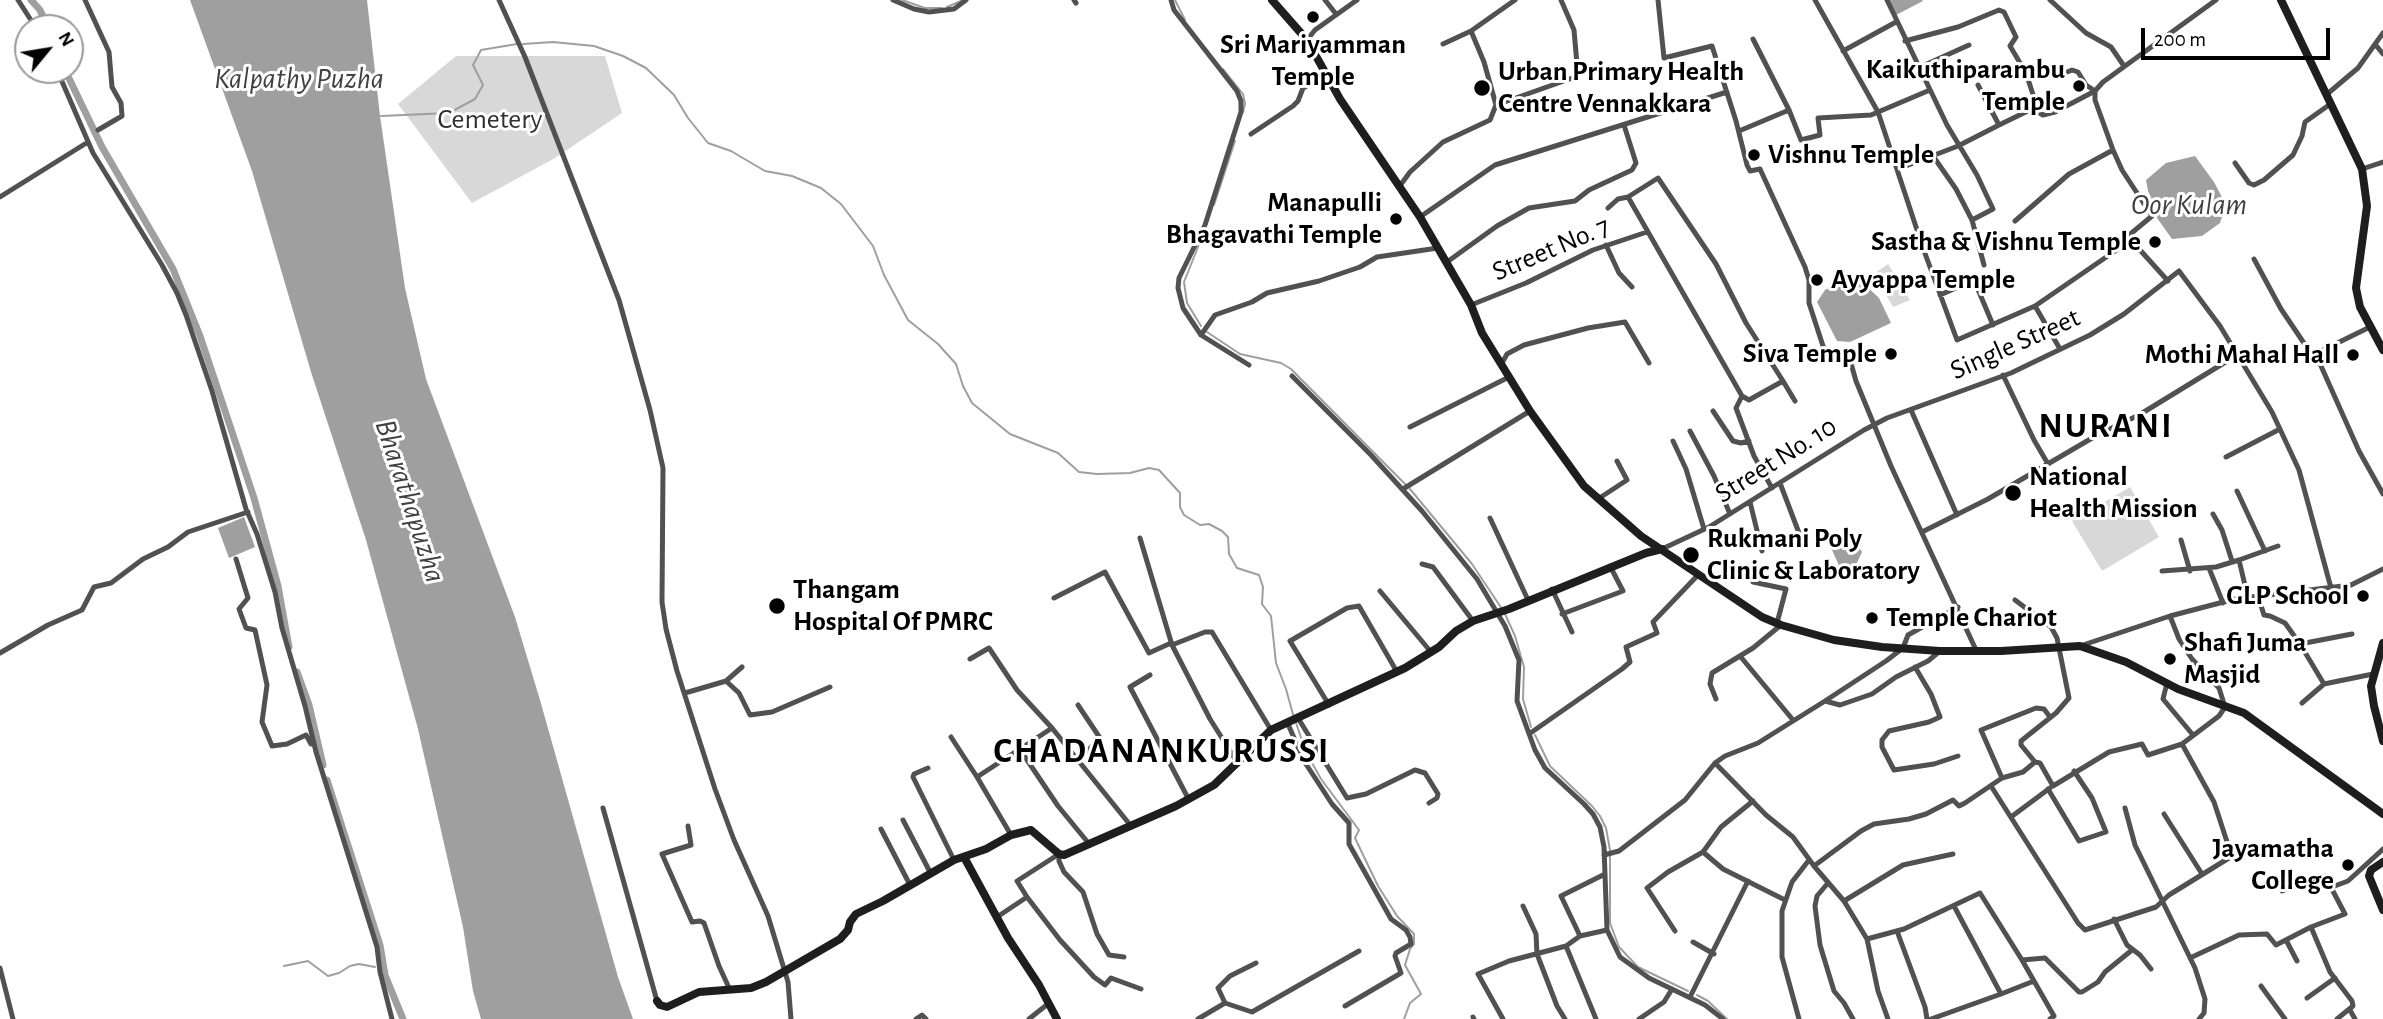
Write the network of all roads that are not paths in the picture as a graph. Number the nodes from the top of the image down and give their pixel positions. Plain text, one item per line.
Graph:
1 (85, 0) edge
2 (499, 0) edge
3 (893, 0) edge
4 (966, 0) edge
5 (1171, 0) edge
6 (1272, 0) edge
7 (1325, 0) edge
8 (1357, 0) edge
9 (1515, 0) edge
10 (1658, 0) edge
11 (1815, 0) edge
12 (1887, 0) edge
13 (2050, 0) edge
14 (2217, 0) edge
15 (2281, 0) edge
16 (1564, 1) edge
17 (1336, 14) junction
18 (1896, 22) junction
19 (1471, 32) junction
20 (2383, 33) edge
21 (1753, 39) dead end
22 (1307, 40) junction
23 (1905, 41) junction
24 (1443, 44) dead end
25 (2375, 44) junction
26 (1969, 45) dead end
27 (1843, 51) junction
28 (2383, 54) edge
29 (2124, 66) junction
30 (1918, 68) junction
31 (2026, 73) junction
32 (1325, 75) junction
33 (63, 84) edge
34 (1978, 85) dead end
35 (1930, 90) junction
36 (2095, 91) junction
37 (1727, 92) junction
38 (2325, 95) junction
39 (1496, 105) junction
40 (2329, 105) junction
41 (2036, 107) junction
42 (1789, 110) junction
43 (1878, 112) junction
44 (1624, 124) junction
45 (1999, 125) junction
46 (98, 130) dead end
47 (1739, 131) junction
48 (1251, 134) dead end
49 (88, 142) junction
50 (1958, 146) junction
51 (2113, 150) junction
52 (1933, 156) junction
53 (2383, 162) edge
54 (2235, 163) dead end
55 (1898, 169) junction
56 (2362, 169) junction
57 (1399, 187) junction
58 (0, 197) edge
59 (1628, 197) junction
60 (1608, 208) dead end
61 (1420, 217) junction
62 (1972, 220) junction
63 (2015, 221) dead end
64 (1647, 232) junction
65 (2132, 240) junction
66 (1606, 245) junction
67 (1438, 248) junction
68 (2253, 259) dead end
69 (1447, 262) junction
70 (1984, 265) dead end
71 (2165, 283) junction
72 (1632, 287) dead end
73 (1940, 295) junction
74 (1471, 305) junction
75 (2035, 306) junction
76 (1993, 325) junction
77 (2370, 327) junction
78 (1201, 335) junction
79 (2060, 349) junction
80 (2383, 350) edge
81 (2237, 355) junction
82 (2317, 357) junction
83 (1649, 363) dead end
84 (1249, 365) dead end
85 (1501, 365) junction
86 (2003, 375) junction
87 (1292, 376) dead end
88 (1508, 377) junction
89 (1783, 381) junction
90 (1742, 396) junction
91 (1795, 401) dead end
92 (1911, 410) junction
93 (1530, 411) junction
94 (1713, 411) dead end
95 (1875, 424) junction
96 (1410, 428) dead end
97 (2280, 429) junction
98 (1690, 431) dead end
99 (1673, 441) dead end
100 (1749, 441) junction
101 (2226, 457) dead end
102 (1617, 461) dead end
103 (2048, 464) junction
104 (1780, 483) junction
105 (1772, 488) junction
106 (1403, 489) junction
107 (2237, 491) dead end
108 (2383, 494) edge
109 (1597, 500) junction
110 (1750, 502) junction
111 (248, 512) junction
112 (1730, 514) junction
113 (2213, 514) dead end
114 (1957, 515) junction
115 (1490, 517) dead end
116 (1704, 529) junction
117 (1922, 532) junction
118 (1799, 533) dead end
119 (1140, 538) dead end
120 (2260, 538) junction
121 (2181, 540) dead end
122 (2278, 546) dead end
123 (1662, 549) junction
124 (1762, 551) dead end
125 (2265, 551) junction
126 (2253, 555) junction
127 (236, 559) dead end
128 (2235, 561) junction
129 (1422, 564) dead end
130 (1610, 566) junction
131 (2209, 568) junction
132 (2383, 569) edge
133 (2162, 571) dead end
134 (2190, 571) junction
135 (1698, 575) junction
136 (1754, 582) dead end
137 (2331, 588) junction
138 (1552, 589) junction
139 (1380, 592) dead end
140 (2258, 597) junction
141 (1054, 598) dead end
142 (2248, 598) junction
143 (1528, 600) junction
144 (2015, 600) dead end
145 (2223, 603) junction
146 (1958, 607) junction
147 (1502, 611) junction
148 (1562, 614) junction
149 (2169, 616) junction
150 (1473, 621) junction
151 (1779, 624) junction
152 (1572, 632) dead end
153 (2352, 634) dead end
154 (2099, 639) junction
155 (2383, 643) edge
156 (1172, 644) junction
157 (2300, 644) junction
158 (2080, 646) junction
159 (2060, 647) junction
160 (1903, 648) junction
161 (1976, 650) junction
162 (1940, 651) junction
163 (1431, 652) junction
164 (0, 653) edge
165 (2100, 653) junction
166 (1740, 656) junction
167 (970, 659) dead end
168 (742, 667) dead end
169 (1915, 667) junction
170 (1397, 672) junction
171 (2373, 674) junction
172 (1150, 676) dead end
173 (726, 681) junction
174 (2167, 683) junction
175 (2324, 684) junction
176 (830, 687) dead end
177 (685, 693) junction
178 (1716, 699) dead end
179 (1825, 701) junction
180 (2302, 703) dead end
181 (1077, 705) dead end
182 (1329, 705) junction
183 (2225, 706) junction
184 (2050, 717) junction
185 (1793, 720) junction
186 (1293, 721) junction
187 (1052, 728) junction
188 (1271, 730) junction
189 (1529, 733) junction
190 (2193, 735) junction
191 (951, 737) dead end
192 (2383, 741) edge
193 (2182, 744) junction
194 (1019, 748) junction
195 (316, 752) junction
196 (1958, 756) dead end
197 (1078, 761) junction
198 (1237, 762) junction
199 (2035, 762) junction
200 (1715, 763) junction
201 (928, 768) dead end
202 (2074, 771) junction
203 (976, 777) junction
204 (2003, 778) junction
205 (1991, 786) junction
206 (2051, 788) junction
207 (1189, 800) junction
208 (1753, 802) junction
209 (1429, 803) dead end
210 (603, 808) dead end
211 (2125, 808) dead end
212 (2164, 814) dead end
213 (2383, 814) edge
214 (2011, 817) junction
215 (903, 820) dead end
216 (688, 825) dead end
217 (1131, 826) junction
218 (881, 829) dead end
219 (1011, 835) junction
220 (1090, 845) junction
221 (2383, 849) edge
222 (1703, 852) junction
223 (1059, 854) junction
224 (1607, 854) junction
225 (1953, 854) dead end
226 (964, 857) junction
227 (954, 860) junction
228 (1809, 860) junction
229 (2383, 862) edge
230 (1814, 866) junction
231 (931, 874) junction
232 (1605, 874) junction
233 (2202, 874) junction
234 (1748, 881) junction
235 (1828, 883) junction
236 (910, 886) junction
237 (2332, 887) junction
238 (2282, 891) dead end
239 (1027, 897) junction
240 (1785, 900) junction
241 (1844, 901) junction
242 (2163, 902) junction
243 (1522, 906) dead end
244 (1954, 906) junction
245 (2383, 910) edge
246 (997, 917) junction
247 (2114, 919) junction
248 (2311, 927) junction
249 (1607, 930) junction
250 (1675, 931) dead end
251 (1897, 931) junction
252 (1580, 936) junction
253 (1867, 939) junction
254 (2286, 940) junction
255 (1693, 942) dead end
256 (1566, 946) junction
257 (2132, 950) junction
258 (1359, 951) dead end
259 (1537, 954) junction
260 (1714, 954) junction
261 (1124, 957) dead end
262 (2190, 958) junction
263 (2022, 960) junction
264 (2297, 961) dead end
265 (1256, 962) dead end
266 (0, 968) edge
267 (2151, 969) dead end
268 (781, 972) junction
269 (2335, 978) junction
270 (2034, 981) junction
271 (2260, 986) dead end
272 (1141, 989) dead end
273 (1672, 989) junction
274 (730, 990) junction
275 (2001, 994) junction
276 (1690, 997) junction
277 (2307, 998) dead end
278 (657, 1001) joint
279 (1049, 1003) junction
280 (1225, 1003) junction
281 (1345, 1006) dead end
282 (2350, 1010) junction
283 (1853, 1018) edge
284 (2283, 1018) edge
285 (13, 1019) edge
286 (392, 1019) edge
287 (791, 1019) edge
288 (916, 1019) edge
289 (926, 1019) edge
290 (1029, 1019) edge
291 (1057, 1019) edge
292 (1198, 1019) edge
293 (1503, 1019) edge
294 (1565, 1019) edge
295 (1596, 1019) edge
296 (1639, 1019) edge
297 (1723, 1019) edge
298 (1799, 1019) edge
299 (1888, 1019) edge
300 (1929, 1019) edge
301 (2050, 1019) edge
302 (2199, 1019) edge
303 (2337, 1019) edge
304 (2355, 1019) edge

1 - 46 street
2 - 177 street
3 - 4 street
5 - 78 street
6 - 22 street
7 - 17 street
8 - 17 street
9 - 19 street
10 - 37 street
11 - 27 street
12 - 18 street
13 - 29 street
14 - 29 street
15 - 38 street
16 - 39 street
17 - 22 street
18 - 23 street
18 - 27 street
19 - 24 street
19 - 39 street
20 - 25 street
21 - 42 street
22 - 32 street
23 - 30 street
23 - 31 street
25 - 28 street
25 - 38 street
26 - 30 street
27 - 43 street
29 - 36 street
30 - 35 street
31 - 36 street
31 - 41 street
32 - 48 street
32 - 57 street
33 - 49 street
34 - 45 street
35 - 43 street
35 - 50 street
36 - 41 street
36 - 51 street
37 - 44 street
37 - 47 street
38 - 40 street
39 - 57 street
40 - 54 street
40 - 56 street
41 - 45 street
42 - 43 street
42 - 47 street
43 - 55 street
44 - 61 street
44 - 69 street
45 - 50 street
47 - 95 street
49 - 58 street
49 - 111 street
50 - 52 street
50 - 62 street
51 - 63 street
51 - 65 street
52 - 55 street
52 - 62 street
53 - 56 street
55 - 73 street
56 - 77 street
57 - 61 street
59 - 60 street
59 - 64 street
59 - 89 street
61 - 67 street
62 - 70 street
64 - 66 street, Street No. 7
64 - 90 street
65 - 71 street
65 - 75 street
66 - 72 street
66 - 74 street, Street No. 7
67 - 69 street
67 - 78 street
68 - 82 street
69 - 74 street
71 - 79 street, Single Street
71 - 81 street
73 - 76 street
73 - 76 street
74 - 85 street
75 - 76 street
75 - 79 street
77 - 80 street
77 - 82 street
78 - 84 street
79 - 86 street, Single Street
81 - 97 street
81 - 103 street
82 - 108 street
83 - 85 street
85 - 88 street
86 - 92 street, Single Street
86 - 103 street
87 - 106 street
88 - 93 street
88 - 96 street
89 - 90 street
89 - 91 street
90 - 100 street
92 - 95 street, Single Street
92 - 114 street
93 - 106 street
93 - 109 street
94 - 100 street
95 - 104 street, Street No. 10
95 - 117 street
97 - 101 street
97 - 137 street
98 - 112 street
99 - 116 street
100 - 105 street
102 - 109 street
103 - 114 street
104 - 105 street, Street No. 10
104 - 118 street
105 - 110 street, Street No. 10
106 - 147 street
107 - 120 street
109 - 123 street
110 - 112 street, Street No. 10
110 - 124 street
111 - 164 street
111 - 195 street
112 - 116 street, Street No. 10
113 - 128 street
114 - 117 street
115 - 143 street
116 - 123 street, Street No. 10
117 - 146 street
119 - 156 street
120 - 125 street
120 - 126 street
121 - 134 street
122 - 125 street
123 - 130 street
123 - 135 street
125 - 126 street
126 - 128 street
127 - 195 street
128 - 131 street
128 - 142 street
129 - 150 street
130 - 138 street
130 - 148 street
131 - 134 street
131 - 145 street
132 - 137 street
133 - 134 street
135 - 151 street
135 - 189 street
136 - 151 street
137 - 140 street
138 - 143 street
138 - 148 street
139 - 163 street
140 - 142 street
140 - 157 street
141 - 156 street
142 - 145 street
143 - 147 street
144 - 159 street
145 - 149 street
146 - 160 street
146 - 161 street
147 - 150 street
147 - 189 street
148 - 152 street
149 - 154 street
149 - 183 street
150 - 163 street
151 - 160 street
151 - 166 street
153 - 157 street
154 - 158 street
154 - 165 street
155 - 171 street
156 - 188 street
156 - 198 street
157 - 175 street
158 - 159 street
158 - 165 street
159 - 161 street
159 - 184 street
160 - 162 street
160 - 179 street
161 - 162 street
162 - 169 street
163 - 170 street
165 - 174 street
166 - 178 street
166 - 185 street
167 - 187 street
168 - 173 street
169 - 179 street
169 - 196 street
170 - 182 street
170 - 182 street
171 - 175 street
171 - 192 street
172 - 207 street
173 - 176 street
173 - 177 street
174 - 183 street
174 - 190 street
175 - 180 street
177 - 268 street
179 - 185 street
181 - 197 street
182 - 186 street
183 - 190 street
183 - 213 street
184 - 199 street
184 - 204 street
185 - 200 street
186 - 188 street
186 - 209 street
186 - 281 street
187 - 194 street
187 - 197 street
188 - 198 street
189 - 224 street
190 - 193 street
191 - 203 street
193 - 202 street
193 - 233 street
194 - 203 street
194 - 220 street
195 - 286 street
197 - 217 street
198 - 207 street
199 - 204 street
199 - 206 street
200 - 208 street
200 - 224 street
201 - 227 street
202 - 206 street
202 - 206 street
203 - 219 street
204 - 205 street
205 - 214 street
205 - 230 street
206 - 214 street
207 - 217 street
208 - 222 street
208 - 228 street
210 - 278 street
211 - 242 street
212 - 233 street
214 - 247 street
215 - 231 street
216 - 274 street
217 - 220 street
218 - 236 street
219 - 223 street
219 - 226 street
220 - 223 street
221 - 237 street
222 - 234 street
222 - 250 street
223 - 239 street
223 - 261 street
224 - 232 street
225 - 241 street
226 - 227 street
226 - 246 street
227 - 231 street
228 - 230 street
228 - 240 street
229 - 245 street
230 - 235 street
231 - 236 street
232 - 249 street
232 - 252 street
233 - 242 street
234 - 240 street
234 - 260 street
235 - 241 street
235 - 283 street
236 - 268 street
237 - 238 street
237 - 248 street
239 - 246 street
239 - 272 street
240 - 298 street
241 - 253 street
242 - 247 street
242 - 262 street
243 - 259 street
244 - 251 street
244 - 263 street
244 - 275 street
246 - 279 street
247 - 257 street
248 - 254 street
248 - 269 street
249 - 252 street
249 - 273 street
251 - 253 street
251 - 300 street
252 - 256 street
253 - 299 street
254 - 262 street
254 - 264 street
255 - 260 street
256 - 259 street
256 - 295 street
257 - 263 street
257 - 267 street
258 - 280 street
259 - 293 street
259 - 294 street
260 - 276 street
262 - 302 street
263 - 270 street
265 - 280 street
266 - 285 street
268 - 274 street
268 - 287 street
269 - 277 street
269 - 282 street
270 - 275 street
270 - 301 street
271 - 284 street
273 - 276 street
273 - 296 street
274 - 278 street
275 - 300 street
276 - 297 street
279 - 290 street
279 - 291 street
280 - 292 street
282 - 303 street
282 - 304 street
288 - 289 street

